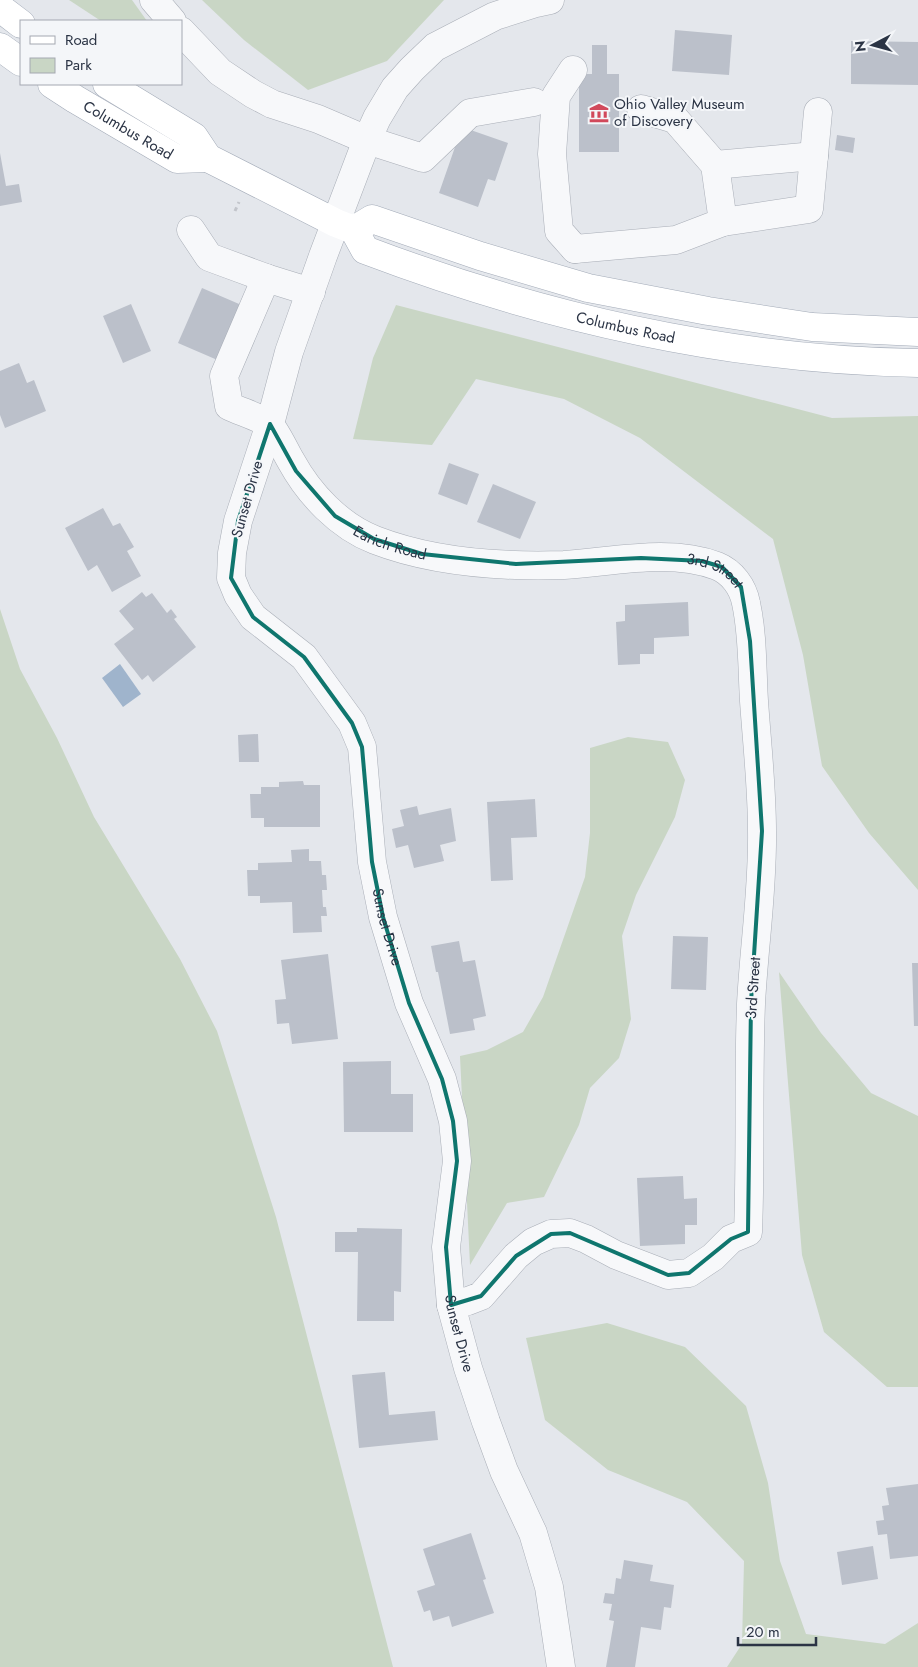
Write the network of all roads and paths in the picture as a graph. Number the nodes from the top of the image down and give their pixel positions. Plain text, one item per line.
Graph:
1 (154, 0) edge
2 (550, 0) edge
3 (0, 8) edge
4 (171, 20) edge
5 (20, 23) edge
6 (182, 32) edge
7 (0, 47) edge
8 (20, 61) edge
9 (573, 70) dead end
10 (54, 85) edge
11 (109, 85) edge
12 (534, 102) dead end
13 (641, 108) dead end
14 (818, 112) dead end
15 (368, 140) junction
16 (814, 156) junction
17 (208, 158) junction
18 (715, 165) junction
19 (723, 222) junction
20 (345, 227) junction
21 (191, 230) dead end
22 (574, 249) junction
23 (266, 278) junction
24 (563, 281) junction
25 (311, 292) junction
26 (553, 311) junction
27 (918, 332) edge
28 (918, 363) edge
29 (270, 424) junction
30 (563, 565) joint
31 (451, 1304) junction
32 (561, 1667) edge

1 - 4 street
2 - 15 street, Sunset Drive
3 - 5 main road
6 - 15 street
7 - 8 main road
9 - 22 street
10 - 17 main road, Columbus Road
11 - 17 main road, Columbus Road
12 - 15 street
13 - 18 street
14 - 16 street
15 - 20 street, Sunset Drive
16 - 18 street
16 - 19 street
17 - 20 main road, Columbus Road
18 - 19 street
19 - 22 street
20 - 24 main road, Columbus Road
20 - 25 street, Sunset Drive
20 - 26 main road, Columbus Road
21 - 23 street
22 - 24 street
23 - 25 street
23 - 29 street
24 - 26 street
24 - 27 main road, Columbus Road
25 - 29 street, Sunset Drive
26 - 28 main road, Columbus Road
29 - 30 street, Earich Road
29 - 31 street, Sunset Drive
30 - 31 street, 3rd Street
31 - 32 street, Sunset Drive

